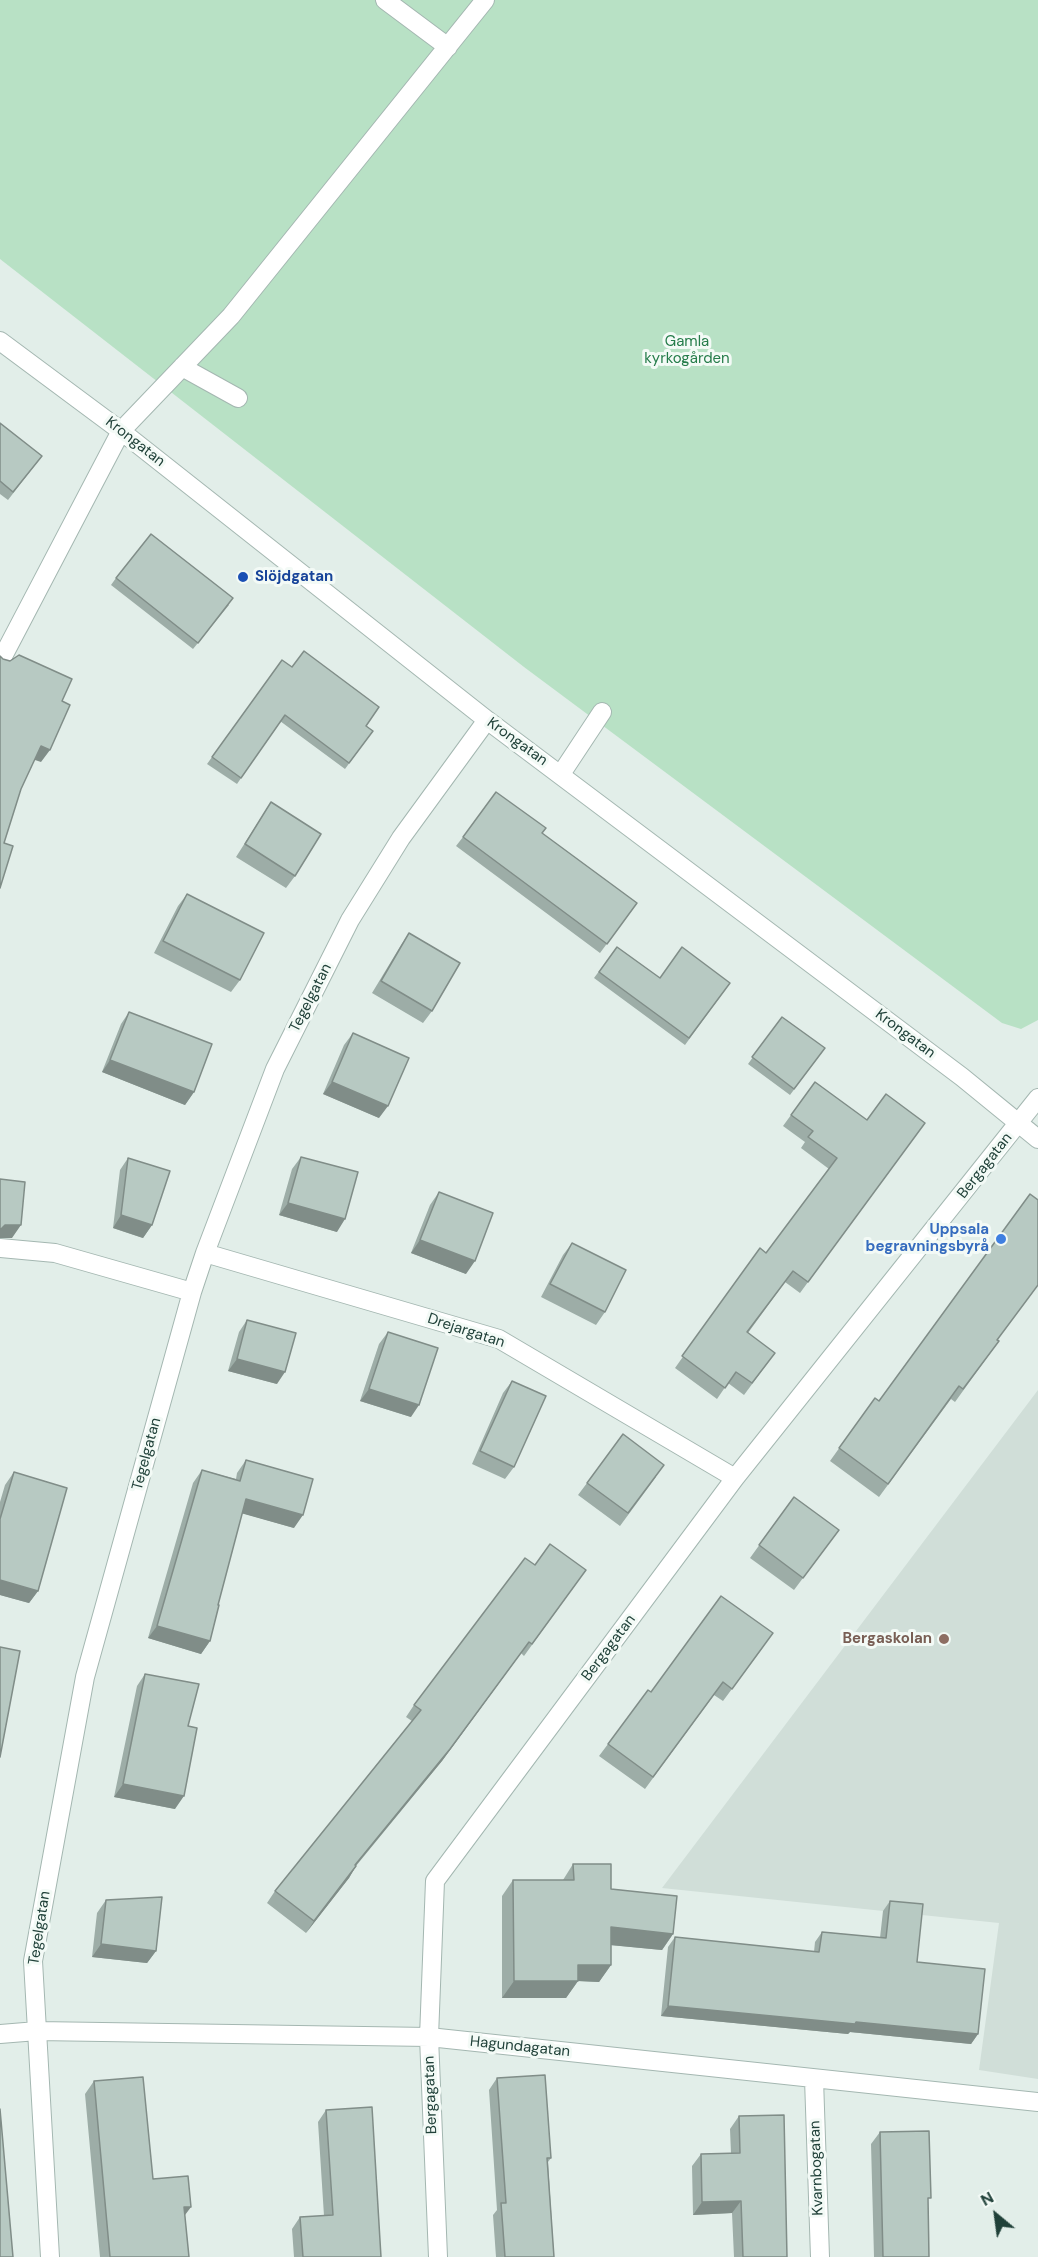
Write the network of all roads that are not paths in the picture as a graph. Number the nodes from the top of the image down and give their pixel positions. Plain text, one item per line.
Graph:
1 (385, 0) edge
2 (484, 0) edge
3 (448, 47) junction
4 (0, 341) edge
5 (182, 367) junction
6 (238, 398) dead end
7 (121, 431) junction
8 (0, 662) edge
9 (602, 712) dead end
10 (487, 720) junction
11 (561, 774) junction
12 (1038, 1098) edge
13 (1019, 1123) junction
14 (1038, 1138) edge
15 (0, 1248) edge
16 (205, 1253) junction
17 (192, 1292) junction
18 (735, 1478) junction
19 (37, 2031) junction
20 (0, 2034) edge
21 (429, 2037) junction
22 (814, 2079) junction
23 (1038, 2102) edge
24 (50, 2257) edge
25 (438, 2257) edge
26 (820, 2257) edge

1 - 3 street
2 - 3 street
3 - 5 street
4 - 7 street, Krongatan
5 - 6 street
5 - 7 street
7 - 8 street
7 - 10 street, Krongatan
9 - 11 street
10 - 11 street, Krongatan
10 - 16 street, Tegelgatan
11 - 13 street, Krongatan
12 - 13 street, Bergagatan
13 - 14 street, Krongatan
13 - 18 street, Bergagatan
15 - 17 street
16 - 17 street, Tegelgatan
16 - 18 street, Drejargatan
17 - 19 street, Tegelgatan
18 - 21 street, Bergagatan
19 - 20 street, Hagundagatan
19 - 21 street, Hagundagatan
19 - 24 street, Tegelgatan
21 - 22 street, Hagundagatan
21 - 25 street, Bergagatan
22 - 23 street, Hagundagatan
22 - 26 street, Kvarnbogatan

